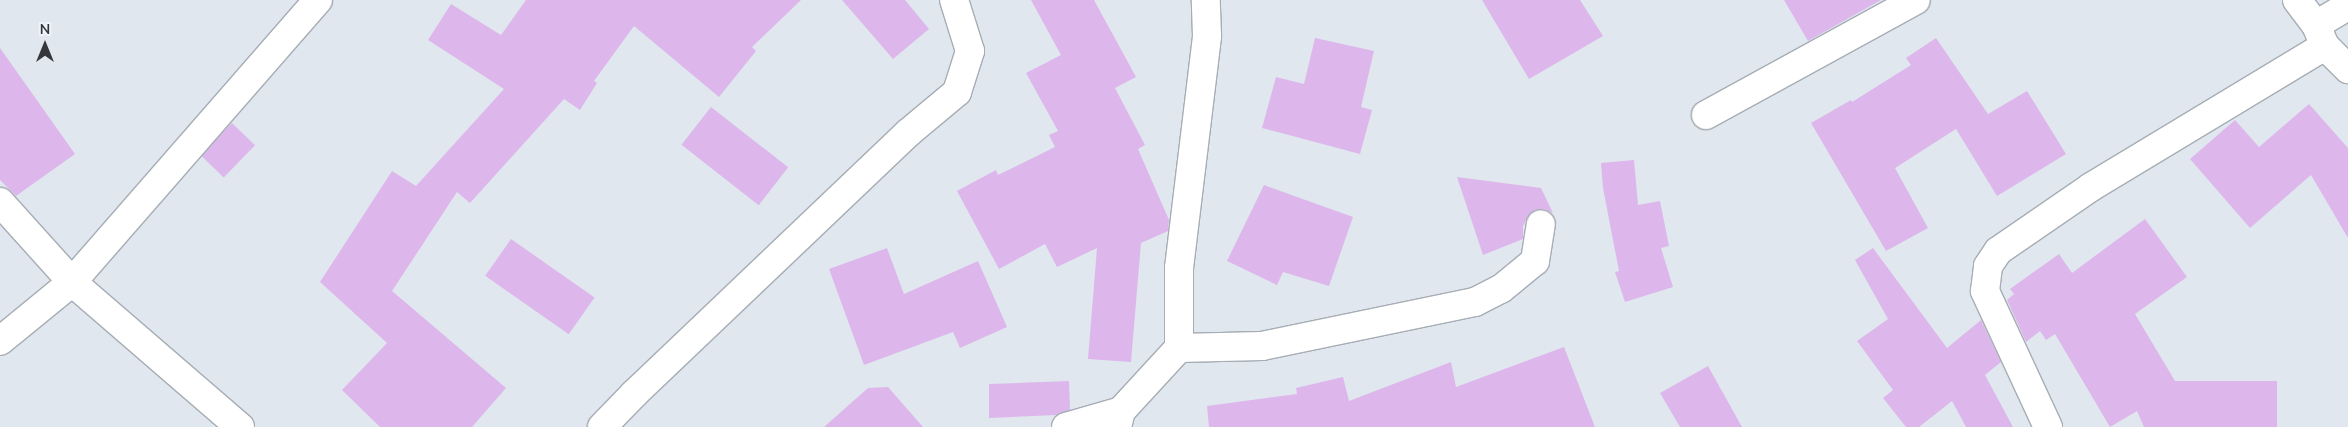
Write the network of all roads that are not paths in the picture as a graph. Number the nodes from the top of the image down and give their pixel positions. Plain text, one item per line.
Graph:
1 (318, 0) edge
2 (954, 0) edge
3 (1206, 0) edge
4 (1916, 0) edge
5 (2297, 0) edge
6 (2348, 6) edge
7 (2320, 35) junction
8 (2348, 69) edge
9 (1706, 115) dead end
10 (0, 202) edge
11 (1540, 224) dead end
12 (72, 282) junction
13 (0, 341) edge
14 (1179, 348) junction
15 (1119, 419) edge
16 (240, 427) edge
17 (602, 427) edge
18 (1066, 427) edge
19 (2048, 427) edge

1 - 12 street
2 - 17 street
3 - 14 street
4 - 9 street
5 - 7 street
6 - 7 street
7 - 8 street
7 - 19 street
10 - 12 street
11 - 14 street
12 - 13 street
12 - 16 street
14 - 15 street
15 - 18 street

